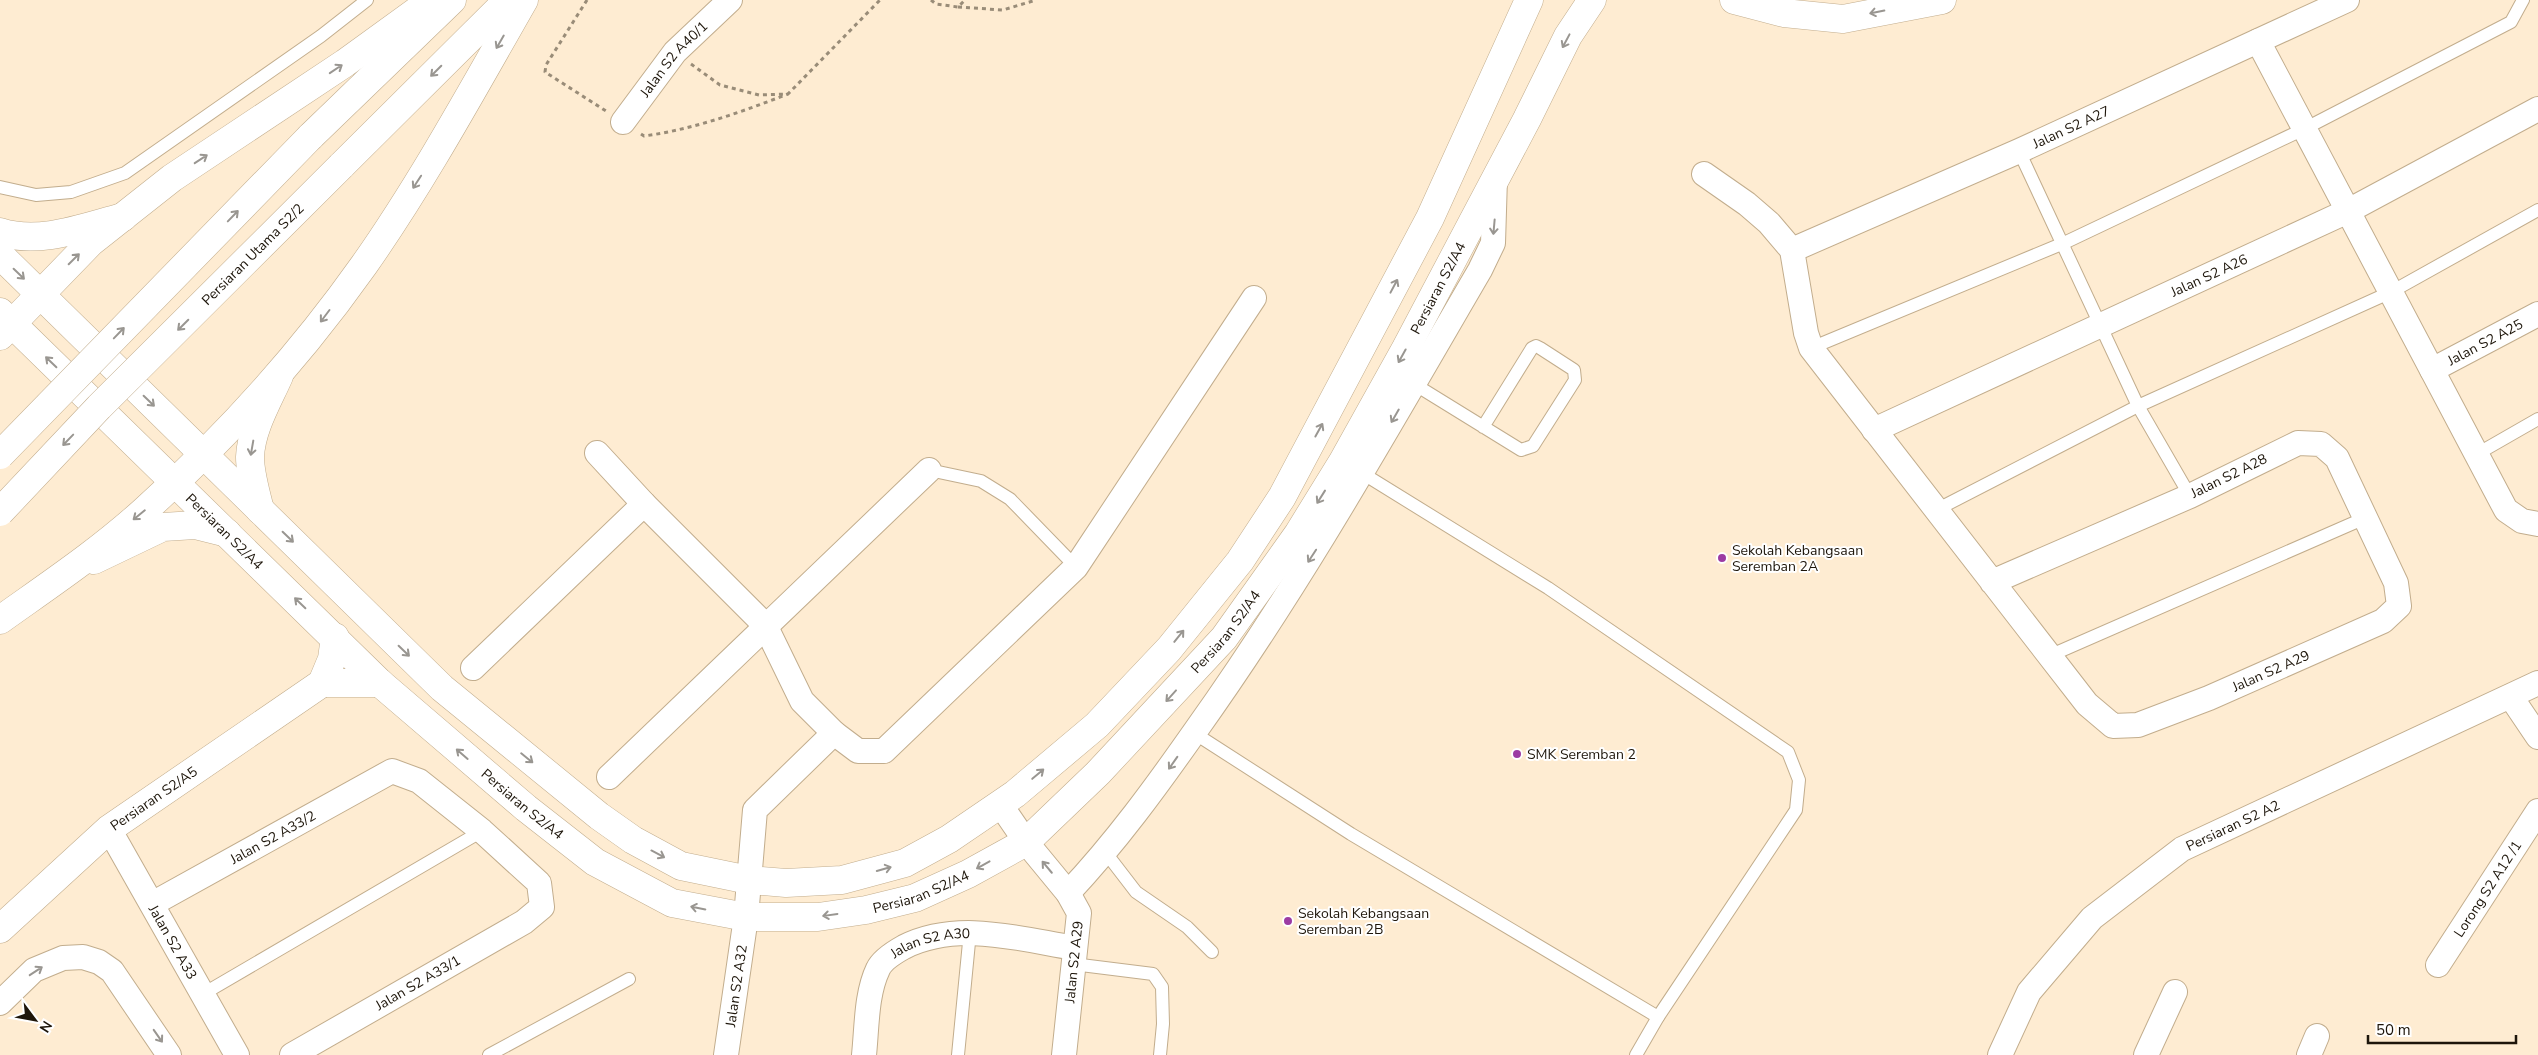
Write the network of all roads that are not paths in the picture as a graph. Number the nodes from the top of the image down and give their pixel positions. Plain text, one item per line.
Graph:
1 (367, 0) edge
2 (432, 0) edge
3 (452, 0) edge
4 (508, 0) edge
5 (524, 0) edge
6 (730, 0) edge
7 (1529, 0) edge
8 (1592, 0) edge
9 (1734, 0) edge
10 (1942, 0) edge
11 (2347, 0) edge
12 (2523, 0) edge
13 (2258, 41) junction
14 (2538, 109) edge
15 (623, 122) road end
16 (2304, 129) junction
17 (2019, 151) junction
18 (1704, 174) dead end
19 (1495, 178) junction
20 (0, 187) edge
21 (2538, 210) edge
22 (2348, 211) junction
23 (123, 216) junction
24 (0, 232) edge
25 (2064, 243) junction
26 (1792, 250) junction
27 (0, 255) edge
28 (2391, 292) junction
29 (39, 293) junction
30 (1254, 298) dead end
31 (2538, 314) edge
32 (4, 324) edge
33 (2100, 326) junction
34 (1811, 348) junction
35 (282, 370) junction
36 (2432, 370) junction
37 (1414, 384) junction
38 (2138, 406) junction
39 (2538, 419) edge
40 (1483, 427) junction
41 (1874, 430) junction
42 (597, 453) dead end
43 (204, 454) junction
44 (2476, 454) junction
45 (0, 456) edge
46 (1353, 467) junction
47 (929, 470) joint
48 (174, 481) junction
49 (2190, 496) junction
50 (644, 504) junction
51 (260, 510) junction
52 (1936, 510) junction
53 (0, 512) edge
54 (2366, 518) junction
55 (2538, 524) edge
56 (227, 533) junction
57 (1076, 567) junction
58 (64, 575) junction
59 (1992, 582) junction
60 (2396, 583) joint
61 (0, 620) edge
62 (765, 625) junction
63 (335, 637) junction
64 (2050, 656) junction
65 (473, 668) dead end
66 (2538, 682) edge
67 (322, 683) junction
68 (380, 683) junction
69 (2511, 697) junction
70 (834, 733) junction
71 (1194, 733) junction
72 (2538, 737) edge
73 (609, 777) dead end
74 (1000, 804) junction
75 (2538, 812) edge
76 (109, 829) junction
77 (482, 831) junction
78 (1026, 842) junction
79 (1106, 853) junction
80 (749, 880) junction
81 (1068, 893) junction
82 (152, 904) junction
83 (746, 917) junction
84 (0, 929) edge
85 (970, 932) junction
86 (1212, 952) dead end
87 (1074, 956) junction
88 (2438, 965) dead end
89 (629, 979) dead end
90 (2175, 992) dead end
91 (203, 994) junction
92 (0, 1004) edge
93 (1658, 1017) junction
94 (169, 1055) edge
95 (237, 1055) edge
96 (292, 1055) edge
97 (489, 1055) edge
98 (726, 1055) edge
99 (864, 1055) edge
100 (958, 1055) edge
101 (1064, 1055) edge
102 (1160, 1055) edge
103 (1636, 1055) edge
104 (2000, 1055) edge
105 (2146, 1055) edge

1 - 20 lane
23 -> 2 main road
45 -> 3 main road, bridge
4 -> 53 main road, Persiaran Utama S2/2, bridge
5 -> 35 main road
6 - 15 street, Jalan S2 A40/1
74 -> 7 main road
8 -> 19 main road, Persiaran S2/A4
10 -> 9 main road
11 - 13 street, Jalan S2 A27
12 - 16 lane
13 - 16 street
13 - 17 street, Jalan S2 A27
14 - 22 street, Jalan S2 A26
16 - 22 street
16 - 25 lane
17 - 25 lane
17 - 26 street, Jalan S2 A27
18 - 26 street
19 -> 37 street
19 -> 46 main road, Persiaran S2/A4
21 - 28 lane
22 - 28 street
22 - 33 street, Jalan S2 A26
23 - 24 main road
29 -> 23 main road
25 - 33 lane
25 - 34 lane
26 - 34 street
27 -> 29 main road
28 - 36 street
28 - 38 lane
29 - 32 main road
29 -> 43 main road
30 - 57 street
31 - 36 street, Jalan S2 A25
48 -> 32 main road, Persiaran S2/A4
33 - 38 lane
33 - 41 street, Jalan S2 A26
34 - 41 street
35 - 43 main road
35 -> 51 main road
36 - 44 street
37 - 40 lane
37 -> 46 street
38 - 49 lane
38 - 52 lane
39 - 44 lane
40 - 40 lane
41 - 52 street
42 - 50 street
43 - 48 main road
43 - 51 main road
44 - 55 street
46 -> 71 street
46 -> 78 main road, Persiaran S2/A4
46 - 93 lane
47 - 57 lane
47 - 62 street
48 - 56 main road, Persiaran S2/A4
48 -> 58 main road
49 - 54 street, Jalan S2 A28
49 - 59 street, Jalan S2 A28
50 - 62 street
50 - 65 street
51 -> 80 main road
52 - 59 street
54 - 60 street, Jalan S2 A28
54 - 64 lane
56 - 58 main road
63 -> 56 main road, Persiaran S2/A4
57 - 70 street
58 - 61 main road
59 - 64 street
60 - 64 street, Jalan S2 A29
62 - 70 street
62 - 73 street
63 - 67 main road
63 - 68 main road, Persiaran S2/A4
66 - 69 street, Persiaran S2 A2
67 - 68 main road
67 - 76 main road, Persiaran S2/A5
83 -> 68 main road, Persiaran S2/A4
69 - 72 street
69 - 104 street, Persiaran S2 A2
70 - 80 street, Jalan S2 A32
71 -> 79 street
71 - 93 lane
74 - 78 street, Jalan S2 A29
80 -> 74 main road
75 - 88 street, Lorong S2 A12 /1
76 - 82 street, Jalan S2 A33
76 - 84 main road, Persiaran S2/A5
77 - 82 street, Jalan S2 A33/2
77 - 91 lane
77 - 96 street, Jalan S2 A33/1
81 -> 78 street, Jalan S2 A29
78 -> 83 main road, Persiaran S2/A4
79 - 81 street
79 - 86 lane
80 - 83 street, Jalan S2 A32
81 - 87 street, Jalan S2 A29
82 - 91 street, Jalan S2 A33
83 - 98 street, Jalan S2 A32
85 - 87 street, Jalan S2 A30
85 - 99 street, Jalan S2 A30
85 - 100 lane
87 - 101 street, Jalan S2 A29
87 - 102 lane
89 - 97 lane
90 - 105 street
91 - 95 street, Jalan S2 A33
92 -> 94 street
93 - 103 lane

